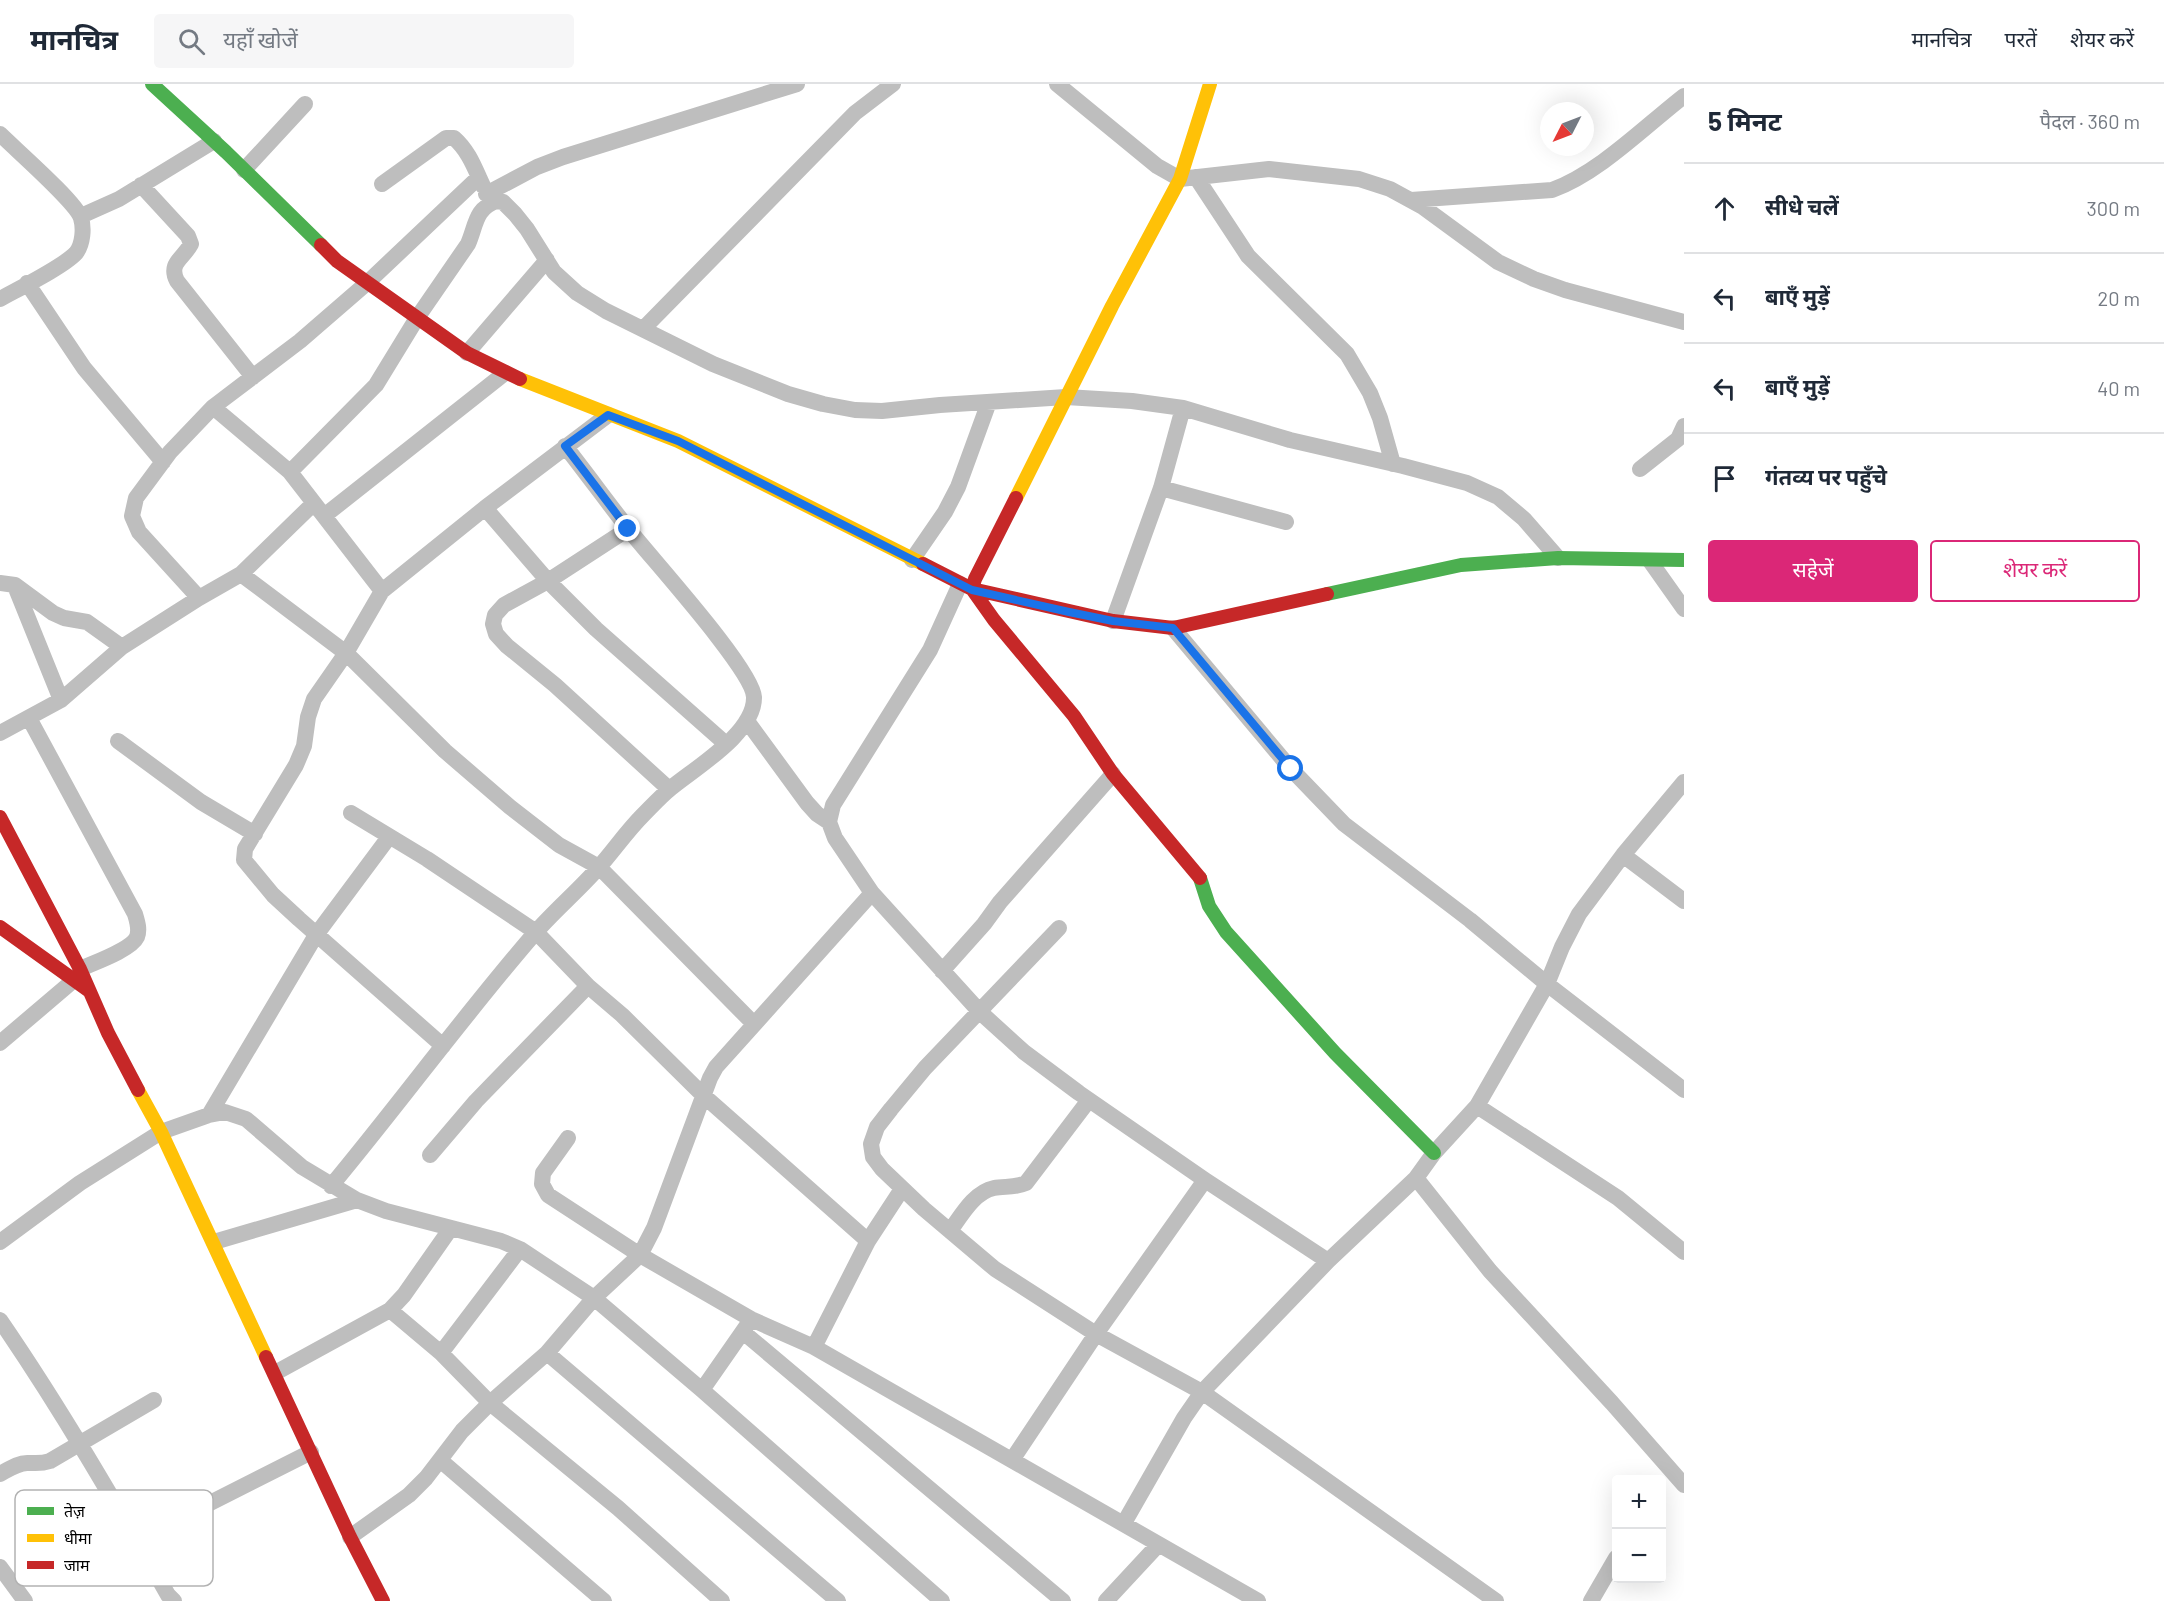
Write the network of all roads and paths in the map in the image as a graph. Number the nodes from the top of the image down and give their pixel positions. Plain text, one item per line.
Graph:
1 (153, 84) edge
2 (797, 84) edge
3 (893, 84) edge
4 (1057, 84) edge
5 (1210, 84) edge
6 (1684, 96) edge
7 (305, 104) dead end
8 (0, 135) edge
9 (214, 141) junction
10 (244, 170) junction
11 (479, 177) junction
12 (1188, 178) junction
13 (382, 184) dead end
14 (141, 185) junction
15 (488, 198) junction
16 (1410, 200) junction
17 (81, 216) junction
18 (547, 260) junction
19 (367, 283) junction
20 (27, 284) junction
21 (0, 299) edge
22 (417, 318) junction
23 (1684, 322) edge
24 (643, 329) junction
25 (467, 353) junction
26 (505, 373) junction
27 (253, 377) junction
28 (1066, 397) junction
29 (989, 402) junction
30 (213, 407) junction
31 (1183, 408) junction
32 (608, 415) junction
33 (1684, 426) edge
34 (565, 446) junction
35 (163, 462) junction
36 (1393, 464) junction
37 (1640, 469) dead end
38 (290, 472) junction
39 (1161, 488) junction
40 (485, 508) junction
41 (319, 509) junction
42 (1286, 522) dead end
43 (628, 529) junction
44 (1558, 558) junction
45 (912, 560) junction
46 (1684, 560) edge
47 (1650, 561) junction
48 (241, 574) junction
49 (548, 581) junction
50 (7, 584) edge
51 (966, 587) junction
52 (382, 591) junction
53 (198, 598) junction
54 (1684, 609) edge
55 (1113, 621) junction
56 (1173, 628) junction
57 (122, 647) junction
58 (346, 653) junction
59 (61, 700) junction
60 (29, 718) junction
61 (747, 721) junction
62 (0, 733) edge
63 (118, 741) dead end
64 (726, 744) junction
65 (1113, 774) junction
66 (1684, 782) edge
67 (669, 789) junction
68 (351, 813) dead end
69 (0, 817) edge
70 (830, 822) junction
71 (255, 834) junction
72 (389, 837) junction
73 (1623, 855) junction
74 (599, 867) junction
75 (872, 893) junction
76 (1684, 900) edge
77 (0, 927) edge
78 (1059, 928) dead end
79 (536, 932) junction
80 (316, 935) junction
81 (942, 971) junction
82 (80, 980) junction
83 (1547, 984) junction
84 (588, 986) junction
85 (980, 1012) junction
86 (754, 1024) junction
87 (0, 1043) edge
88 (443, 1046) junction
89 (1684, 1090) edge
90 (704, 1096) junction
91 (1089, 1100) junction
92 (1477, 1106) junction
93 (209, 1114) junction
94 (161, 1132) junction
95 (568, 1138) dead end
96 (1434, 1153) junction
97 (430, 1155) dead end
98 (1416, 1178) junction
99 (1205, 1180) junction
100 (331, 1186) junction
101 (902, 1189) junction
102 (357, 1200) junction
103 (451, 1228) junction
104 (950, 1231) junction
105 (868, 1241) junction
106 (0, 1242) edge
107 (214, 1242) junction
108 (520, 1249) junction
109 (1684, 1252) edge
110 (640, 1255) junction
111 (1328, 1261) junction
112 (594, 1298) junction
113 (390, 1310) junction
114 (0, 1320) edge
115 (747, 1325) junction
116 (1096, 1334) junction
117 (814, 1347) junction
118 (441, 1353) junction
119 (547, 1353) junction
120 (275, 1373) junction
121 (702, 1390) junction
122 (1202, 1392) junction
123 (154, 1400) dead end
124 (490, 1403) junction
125 (79, 1444) junction
126 (311, 1452) junction
127 (440, 1460) junction
128 (1012, 1460) junction
129 (1664, 1473) edge
130 (0, 1474) edge
131 (1684, 1485) edge
132 (107, 1490) edge
133 (213, 1502) edge
134 (1124, 1523) junction
135 (350, 1537) junction
136 (1158, 1545) junction
137 (0, 1567) edge
138 (1612, 1568) edge
139 (713, 1598) edge
140 (1597, 1599) edge
141 (21, 1600) edge
142 (383, 1601) edge
143 (604, 1601) edge
144 (838, 1601) edge
145 (942, 1601) edge
146 (1063, 1601) edge
147 (1106, 1601) edge
148 (1258, 1601) edge
149 (1496, 1601) edge

1 - 9 street
2 - 15 street
3 - 24 street
4 - 12 street
5 - 12 street
6 - 16 street
7 - 10 street
8 - 17 street
9 - 10 street
9 - 14 street
10 - 19 street
11 - 13 street
11 - 15 street
11 - 19 street
12 - 16 street
12 - 28 street
12 - 36 street
14 - 17 street
14 - 27 street
15 - 18 street
15 - 22 street
16 - 23 street
17 - 20 street
18 - 24 street
18 - 25 street
19 - 22 street
19 - 27 street
20 - 21 street
20 - 35 street
22 - 25 street
22 - 38 street
24 - 29 street
25 - 26 street
26 - 32 street
26 - 41 street
27 - 30 street
28 - 29 street
28 - 31 street
28 - 51 street
29 - 45 street
30 - 35 street
30 - 38 street
31 - 36 street
31 - 39 street
32 - 34 street
32 - 45 street
33 - 37 street
34 - 40 street
34 - 43 street
35 - 53 street
36 - 44 street
38 - 41 street
39 - 42 street
39 - 55 street
40 - 49 street
40 - 52 street
41 - 48 street
41 - 52 street
43 - 49 street
43 - 61 street
44 - 47 street
44 - 56 street
45 - 51 street
46 - 47 street
47 - 54 street
48 - 53 street
48 - 58 street
49 - 64 street
49 - 67 street
50 - 57 street
50 - 59 street
51 - 55 street
51 - 65 street
51 - 70 street
52 - 58 street
53 - 57 street
55 - 56 street
56 - 83 street
57 - 59 street
58 - 71 street
58 - 74 street
59 - 60 street
60 - 62 street
60 - 82 street
61 - 64 street
61 - 70 street
63 - 71 street
64 - 67 street
65 - 81 street
65 - 96 street
66 - 73 street
67 - 74 street
68 - 72 street
69 - 82 street
70 - 75 street
71 - 80 street
72 - 79 street
72 - 80 street
73 - 76 street
73 - 83 street
74 - 79 street
74 - 86 street
75 - 81 street
75 - 86 street
77 - 82 street
78 - 85 street
79 - 84 street
79 - 88 street
80 - 88 street
80 - 93 street
81 - 85 street
82 - 87 street
82 - 94 street
83 - 89 street
83 - 92 street
84 - 90 street
84 - 97 street
85 - 91 street
85 - 101 street
86 - 90 street
88 - 100 street
90 - 105 street
90 - 110 street
91 - 99 street
91 - 104 street
92 - 96 street
92 - 109 street
93 - 94 street
93 - 100 street
94 - 106 street
94 - 107 street
95 - 110 street
96 - 98 street
98 - 111 street
98 - 129 street
99 - 111 street
99 - 116 street
100 - 102 street
101 - 104 street
101 - 105 street
102 - 103 street
102 - 107 street
103 - 108 street
103 - 113 street
104 - 116 street
105 - 117 street
107 - 120 street
108 - 112 street
108 - 118 street
110 - 112 street
110 - 115 street
111 - 122 street
112 - 119 street
112 - 121 street
113 - 118 street
113 - 120 street
114 - 125 street
115 - 117 street
115 - 121 street
115 - 146 street
116 - 122 street
116 - 128 street
117 - 128 street
118 - 124 street
119 - 124 street
119 - 144 street
120 - 126 street
121 - 145 street
122 - 134 street
122 - 149 street
123 - 125 street
124 - 127 street
124 - 139 street
125 - 130 street
125 - 132 street
126 - 133 street
126 - 135 street
127 - 135 street
127 - 143 street
128 - 134 street
129 - 131 street
134 - 136 street
135 - 142 street
136 - 147 street
136 - 148 street
137 - 141 street
138 - 140 street

